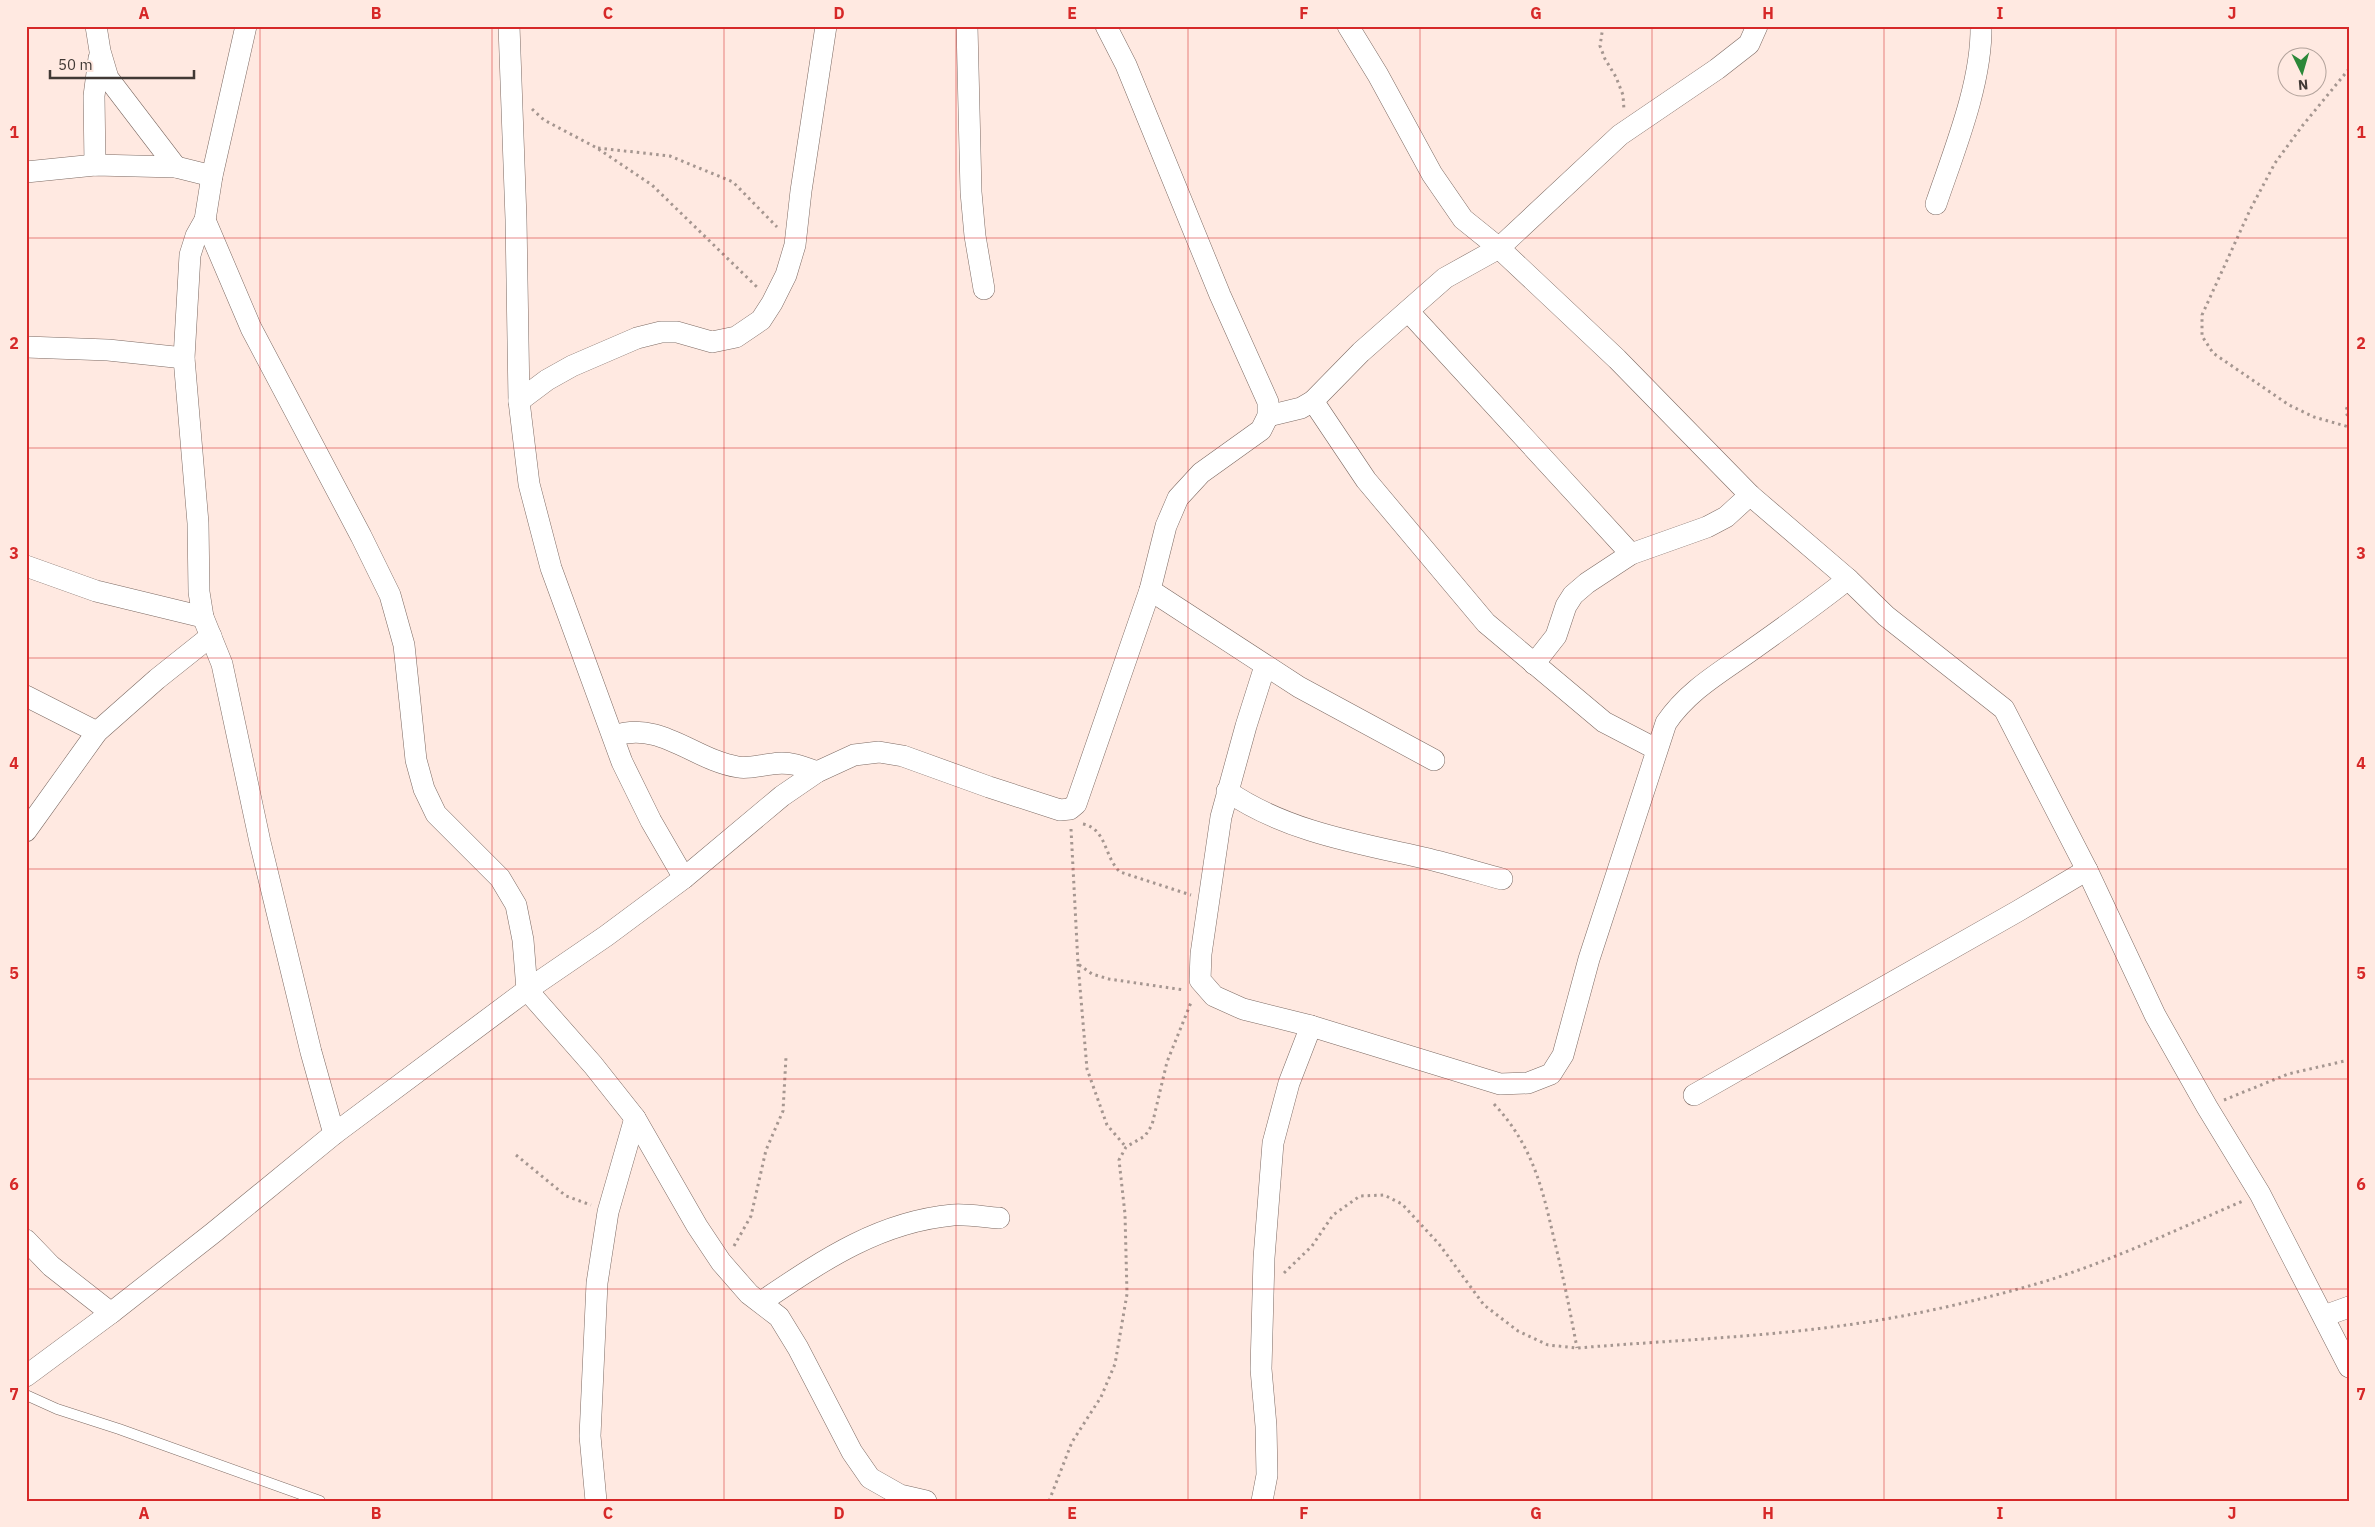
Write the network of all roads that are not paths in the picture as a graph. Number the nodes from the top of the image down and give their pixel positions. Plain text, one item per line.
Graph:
1 (96, 26) edge
2 (246, 26) edge
3 (509, 26) edge
4 (826, 26) edge
5 (967, 26) edge
6 (1106, 26) edge
7 (1348, 26) edge
8 (1757, 26) edge
9 (1981, 26) edge
10 (100, 51) junction
11 (96, 165) junction
12 (176, 167) junction
13 (26, 172) edge
14 (212, 176) junction
15 (1936, 204) dead end
16 (205, 220) junction
17 (1499, 248) junction
18 (984, 289) dead end
19 (1408, 311) junction
20 (26, 348) edge
21 (184, 358) junction
22 (519, 401) junction
23 (1313, 401) junction
24 (1268, 416) junction
25 (1750, 495) junction
26 (1631, 554) junction
27 (26, 566) edge
28 (1848, 579) junction
29 (1150, 590) junction
30 (208, 626) junction
31 (1534, 664) junction
32 (1265, 666) junction
33 (26, 696) edge
34 (97, 732) junction
35 (614, 736) junction
36 (1656, 750) junction
37 (1434, 760) dead end
38 (817, 772) junction
39 (1227, 790) junction
40 (29, 821) edge
41 (2087, 870) junction
42 (684, 878) junction
43 (1502, 879) dead end
44 (527, 990) junction
45 (1311, 1026) junction
46 (1694, 1095) dead end
47 (635, 1118) junction
48 (334, 1134) junction
49 (999, 1218) dead end
50 (26, 1240) edge
51 (761, 1302) junction
52 (2349, 1308) edge
53 (111, 1313) junction
54 (2324, 1316) junction
55 (2349, 1367) edge
56 (26, 1376) edge
57 (26, 1395) edge
58 (320, 1501) edge
59 (596, 1501) edge
60 (926, 1501) edge
61 (1262, 1501) edge

1 - 10 street
2 - 14 street
3 - 22 street
4 - 22 street
5 - 18 street
6 - 24 street
7 - 17 street
8 - 17 street
9 - 15 street
10 - 11 street
10 - 12 street
11 - 12 street
11 - 13 street
12 - 14 street
14 - 16 street
16 - 21 street
16 - 44 street
17 - 19 street
17 - 25 street
19 - 23 street
19 - 26 street
20 - 21 street
21 - 30 street
22 - 35 street
23 - 24 street
23 - 31 street
24 - 29 street
25 - 26 street
25 - 28 street
26 - 31 street
27 - 30 street
28 - 36 street
28 - 41 street
29 - 32 street
29 - 38 street
30 - 34 street
30 - 48 street
31 - 36 street
32 - 37 street
32 - 39 street
33 - 34 street
34 - 40 street
35 - 38 street
35 - 42 street
36 - 45 street
38 - 42 street
39 - 43 street
39 - 45 street
41 - 46 street
41 - 54 street
42 - 44 street
44 - 47 street
44 - 48 street
45 - 61 street
47 - 51 street
47 - 59 street
48 - 53 street
49 - 51 street
50 - 53 street
51 - 60 street
52 - 54 street
53 - 56 street
54 - 55 street
57 - 58 lane

